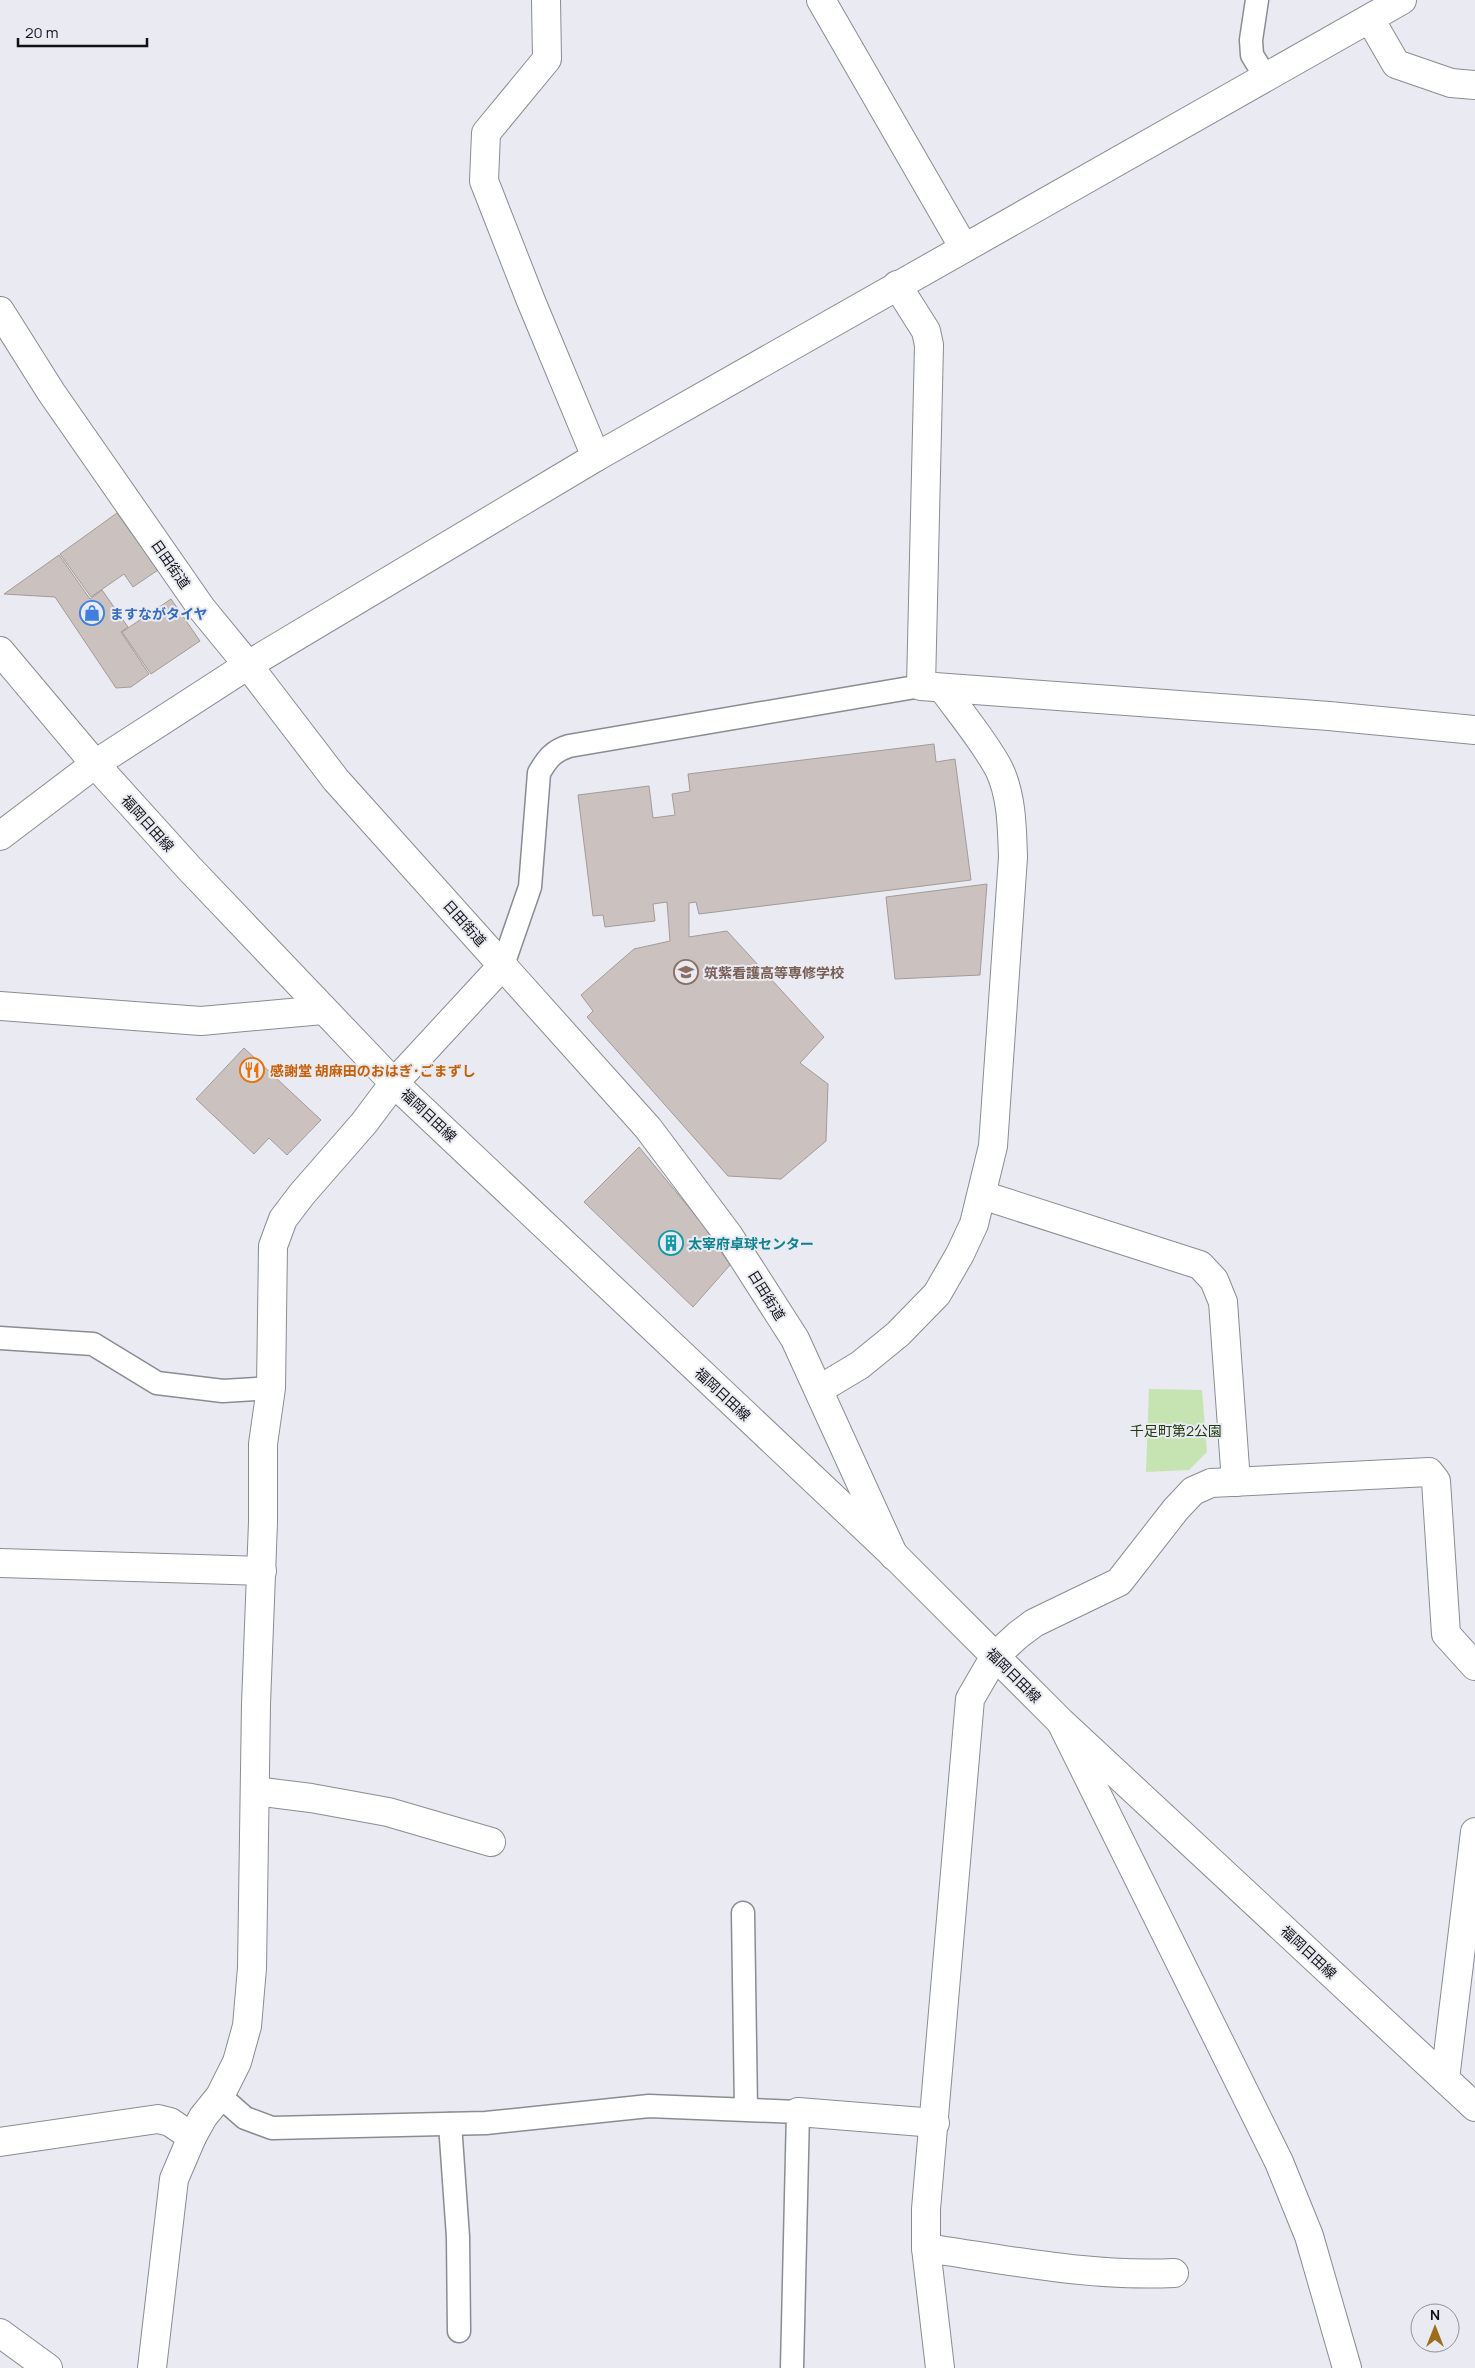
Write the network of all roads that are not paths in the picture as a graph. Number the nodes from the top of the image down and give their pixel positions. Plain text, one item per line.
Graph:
1 (546, 0) edge
2 (821, 0) edge
3 (1257, 0) edge
4 (1402, 0) edge
5 (1370, 19) junction
6 (1266, 76) junction
7 (1475, 85) edge
8 (964, 248) junction
9 (897, 285) junction
10 (0, 311) edge
11 (596, 457) junction
12 (0, 651) edge
13 (248, 665) junction
14 (932, 688) junction
15 (1475, 730) edge
16 (95, 764) junction
17 (0, 836) edge
18 (503, 965) junction
19 (0, 1006) edge
20 (323, 1010) junction
21 (394, 1083) junction
22 (982, 1195) junction
23 (0, 1338) edge
24 (271, 1388) junction
25 (820, 1389) junction
26 (1236, 1482) junction
27 (894, 1556) junction
28 (0, 1563) edge
29 (262, 1571) junction
30 (995, 1656) junction
31 (1475, 1666) edge
32 (1061, 1722) junction
33 (255, 1791) junction
34 (1475, 1832) edge
35 (491, 1842) dead end
36 (743, 1913) dead end
37 (1445, 2079) junction
38 (220, 2096) junction
39 (1475, 2107) edge
40 (746, 2109) junction
41 (798, 2112) junction
42 (935, 2123) junction
43 (450, 2124) junction
44 (192, 2137) junction
45 (0, 2142) edge
46 (926, 2248) junction
47 (1174, 2273) dead end
48 (459, 2331) dead end
49 (0, 2333) edge
50 (48, 2368) edge
51 (152, 2368) edge
52 (792, 2368) edge
53 (940, 2368) edge
54 (1347, 2368) edge

1 - 11 street
2 - 8 street
3 - 6 lane
4 - 5 street
5 - 6 street
5 - 7 street
6 - 8 street
8 - 9 street
9 - 11 street
9 - 14 street
10 - 13 street, 日田街道
11 - 13 street
12 - 16 street, 福岡日田線
13 - 16 street
13 - 18 street, 日田街道
14 - 15 street
14 - 18 lane
14 - 22 street
16 - 17 street
16 - 20 street, 福岡日田線
18 - 21 street
18 - 25 street, 日田街道
19 - 20 street
20 - 21 street, 福岡日田線
21 - 24 street
21 - 27 street, 福岡日田線
22 - 25 street
22 - 26 street
23 - 24 lane
24 - 29 street
25 - 27 street, 日田街道
26 - 30 street
26 - 31 street
27 - 30 street, 福岡日田線
28 - 29 street
29 - 33 street
30 - 32 street, 福岡日田線
30 - 42 street
32 - 37 street, 福岡日田線
32 - 54 street
33 - 35 street
33 - 38 street
34 - 37 street
36 - 40 lane
37 - 39 street, 福岡日田線
38 - 43 lane
38 - 44 street
40 - 41 lane
40 - 43 lane
41 - 42 street
41 - 52 lane
42 - 46 street
43 - 48 lane
44 - 45 street
44 - 51 street
46 - 47 street
46 - 53 street
49 - 50 street

